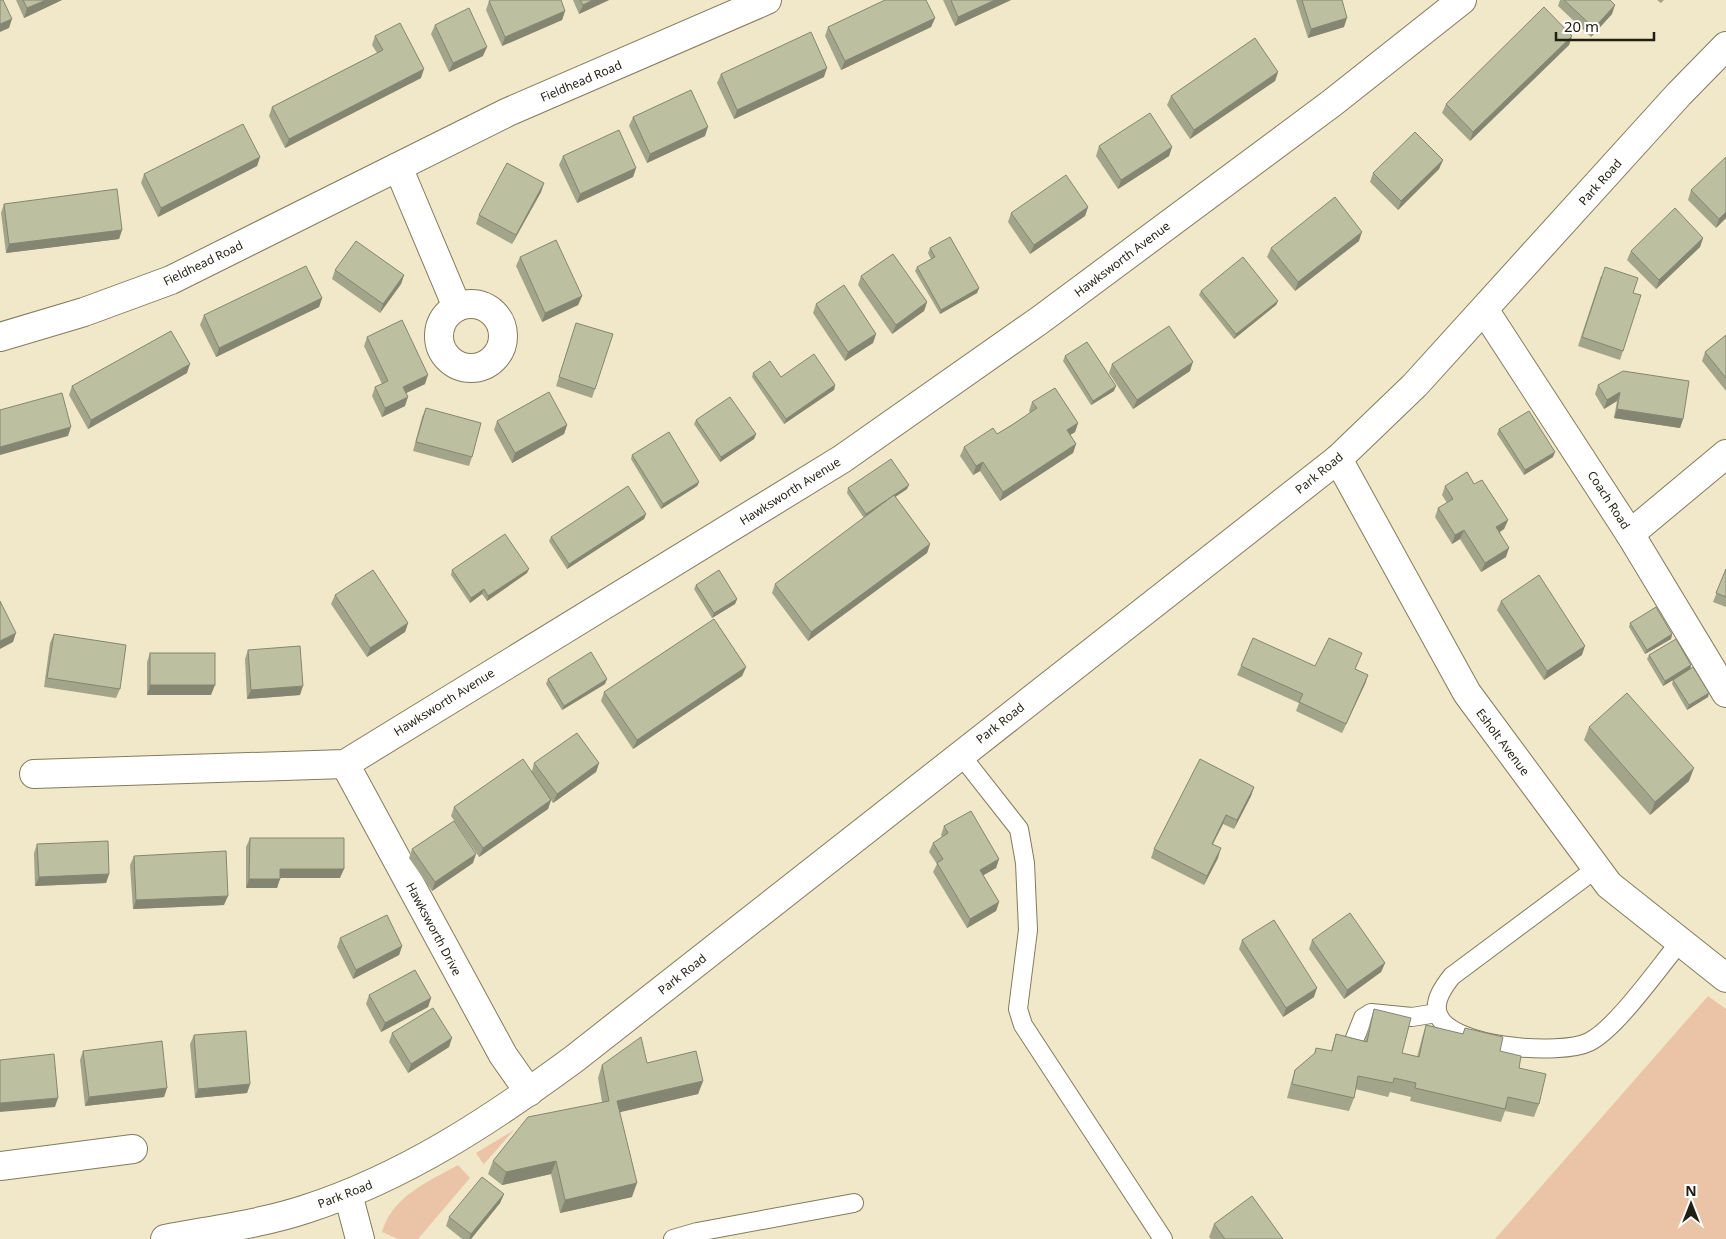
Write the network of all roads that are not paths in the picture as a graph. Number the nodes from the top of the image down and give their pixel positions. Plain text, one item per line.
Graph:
1 (767, 0) edge
2 (1462, 0) edge
3 (1726, 46) edge
4 (398, 167) junction
5 (457, 307) dead end
6 (1484, 312) junction
7 (0, 337) edge
8 (1726, 454) edge
9 (1338, 459) junction
10 (1630, 534) junction
11 (1726, 694) edge
12 (960, 754) junction
13 (344, 764) junction
14 (34, 774) dead end
15 (1597, 868) junction
16 (1680, 942) junction
17 (1726, 978) edge
18 (1437, 1013) junction
19 (1352, 1043) edge
20 (529, 1092) junction
21 (133, 1149) dead end
22 (0, 1166) edge
23 (348, 1194) junction
24 (854, 1202) dead end
25 (164, 1239) edge
26 (361, 1239) edge
27 (673, 1239) edge
28 (1162, 1239) edge

1 - 4 street, Fieldhead Road
2 - 13 street, Hawksworth Avenue
3 - 6 street, Park Road
4 - 5 street
4 - 7 street, Fieldhead Road
6 - 9 street, Park Road
6 - 10 street, Coach Road
8 - 10 street
9 - 12 street, Park Road
9 - 15 street, Esholt Avenue
10 - 11 street, Coach Road
12 - 20 street, Park Road
12 - 28 lane
13 - 14 street, Hawksworth Avenue
13 - 20 street, Hawksworth Drive
15 - 16 street, Esholt Avenue
15 - 18 lane
16 - 17 street, Esholt Avenue
16 - 18 lane
18 - 19 lane
20 - 23 street, Park Road
21 - 22 street
23 - 25 street, Park Road
23 - 26 street
24 - 27 lane

